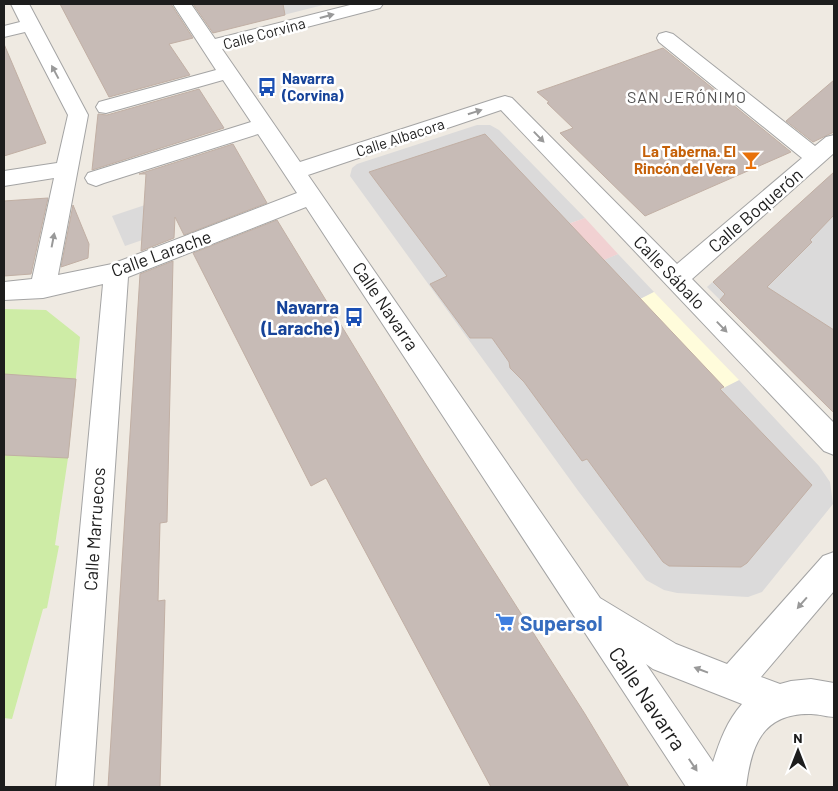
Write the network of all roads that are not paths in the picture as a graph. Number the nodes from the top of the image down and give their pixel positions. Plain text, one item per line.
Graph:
1 (20, 4) edge
2 (182, 4) edge
3 (374, 4) edge
4 (30, 25) junction
5 (4, 32) edge
6 (666, 38) dead end
7 (212, 46) junction
8 (229, 72) junction
9 (505, 102) joint
10 (94, 111) junction
11 (265, 125) junction
12 (834, 142) edge
13 (816, 158) junction
14 (296, 171) junction
15 (4, 178) edge
16 (65, 178) junction
17 (312, 196) junction
18 (116, 272) junction
19 (676, 279) junction
20 (44, 288) junction
21 (4, 291) edge
22 (834, 442) edge
23 (834, 567) edge
24 (588, 608) junction
25 (734, 682) junction
26 (834, 700) edge
27 (778, 701) junction
28 (74, 787) edge
29 (708, 787) edge
30 (728, 787) edge

1 - 4 street
2 - 7 street, Calle Navarra
7 -> 3 street, Calle Corvina
4 - 5 street
10 -> 4 street
6 - 13 street
7 - 8 street, Calle Navarra
8 - 10 street
8 - 11 street, Calle Navarra
14 -> 9 street, Calle Albacora
9 -> 19 street, Calle Sábalo
10 - 16 street
11 - 14 street, Calle Navarra
11 - 16 street
12 - 13 street, Calle Boquerón
13 - 19 street, Calle Boquerón
14 - 17 street, Calle Navarra
15 - 16 street
20 -> 16 street
17 - 18 street, Calle Larache
17 - 24 street, Calle Navarra
18 - 20 street, Calle Larache
18 - 28 street, Calle Marruecos
19 -> 22 street, Calle Sábalo
20 - 21 street, Calle Larache
23 -> 25 street
25 -> 24 street, Calle Navarra
24 -> 29 street, Calle Navarra
25 - 27 street, Calle Navarra
26 - 27 street
27 - 30 street

